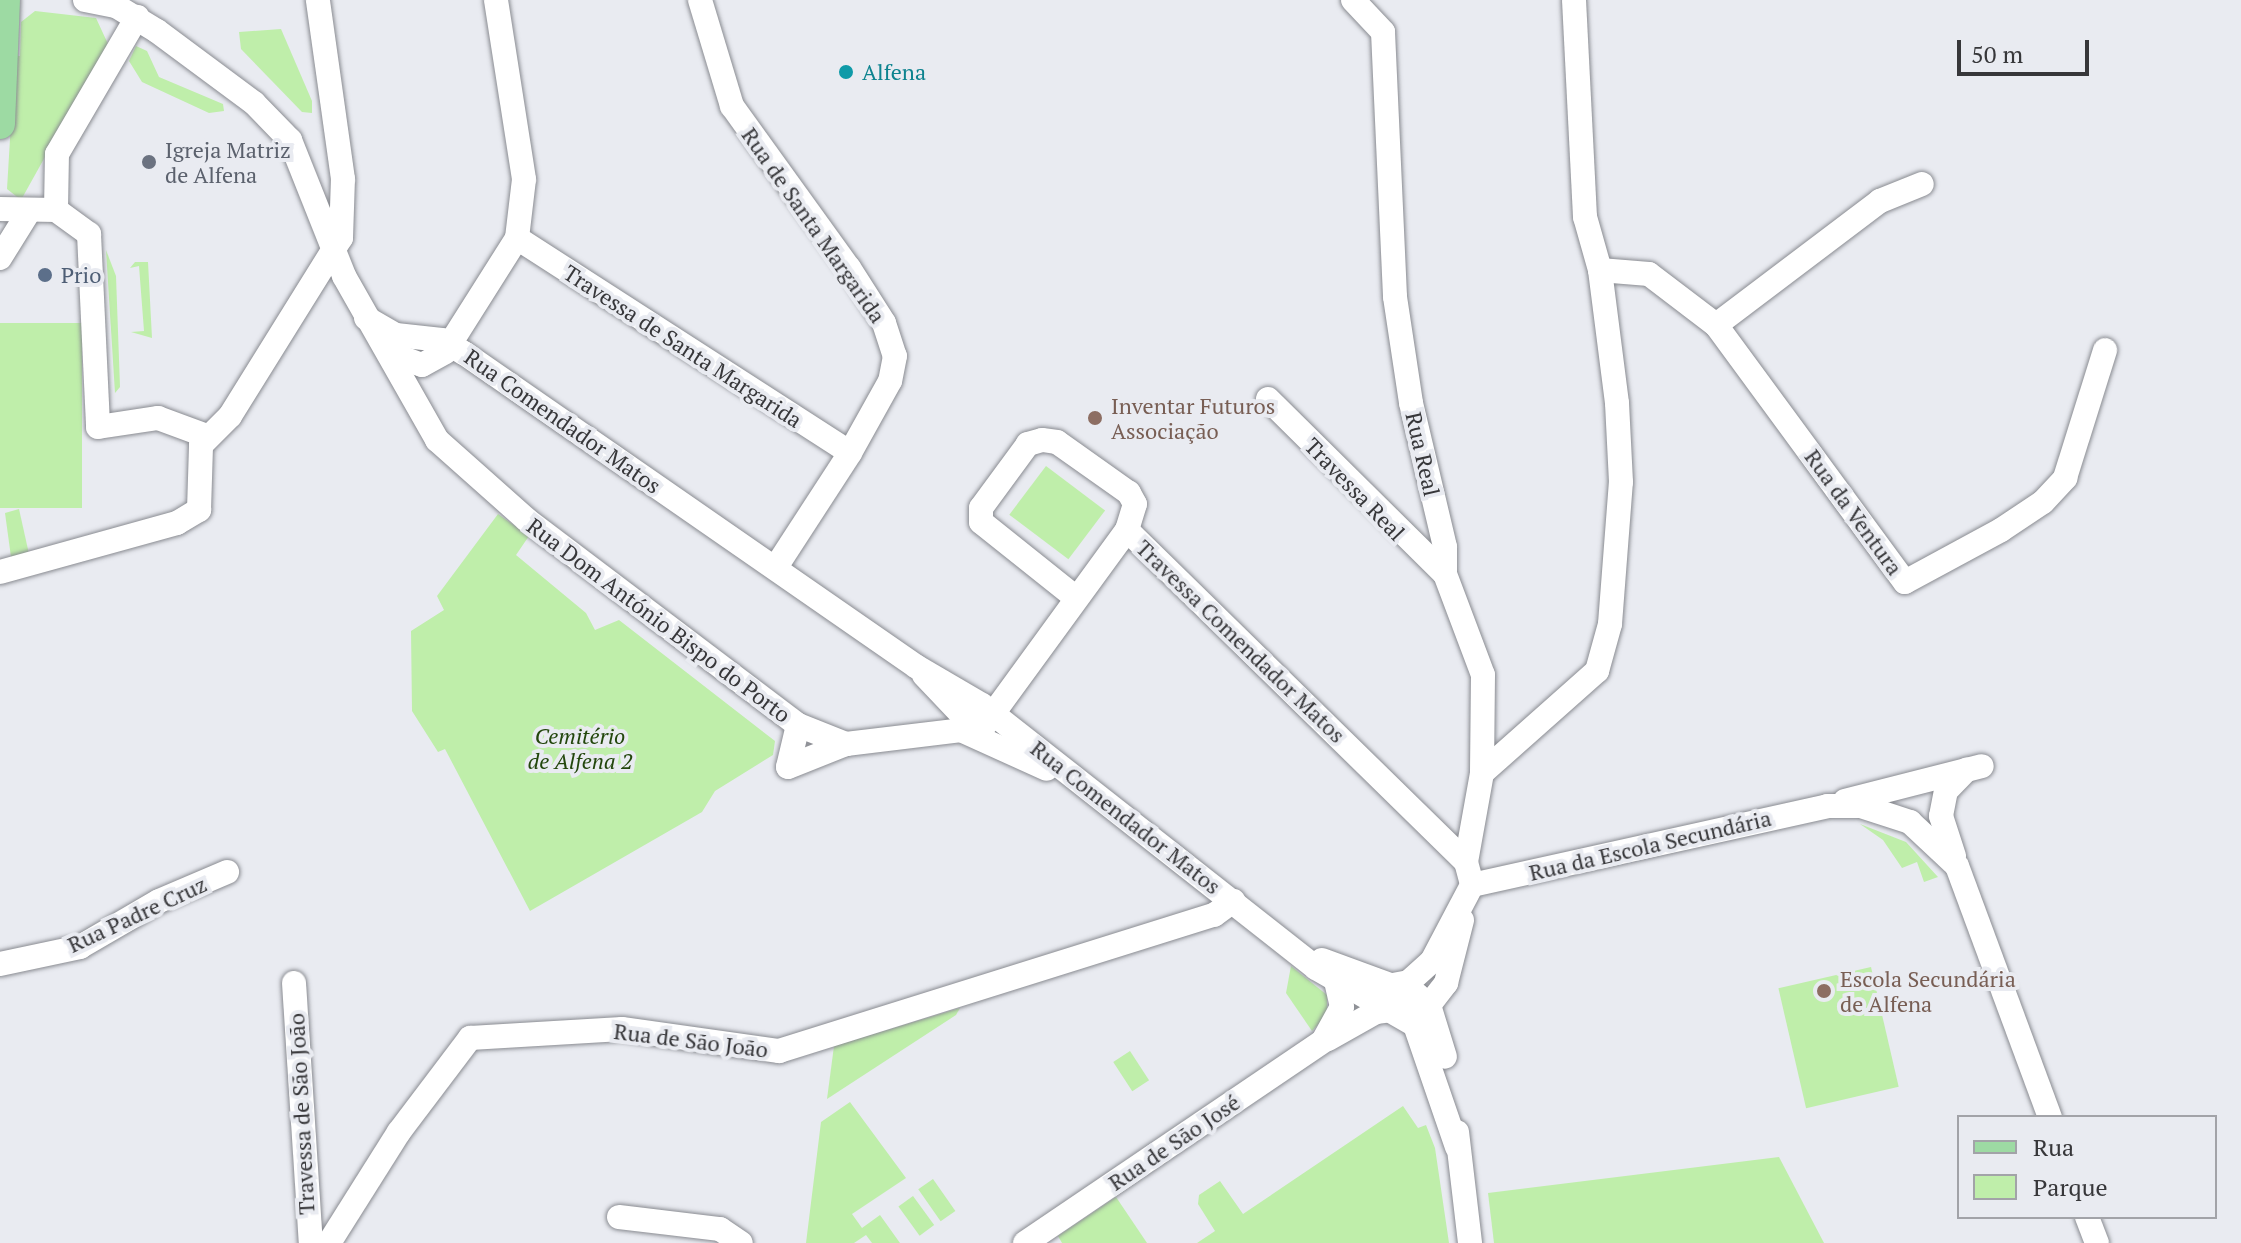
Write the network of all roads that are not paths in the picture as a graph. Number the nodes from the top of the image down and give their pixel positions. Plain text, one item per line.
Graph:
1 (85, 0) edge
2 (318, 0) edge
3 (496, 0) edge
4 (700, 0) edge
5 (1353, 0) edge
6 (1574, 0) edge
7 (2, 1) edge
8 (137, 17) junction
9 (0, 124) edge
10 (1922, 184) dead end
11 (0, 209) edge
12 (56, 210) junction
13 (28, 213) junction
14 (517, 238) junction
15 (333, 251) junction
16 (0, 258) edge
17 (1600, 270) junction
18 (1716, 325) junction
19 (417, 350) junction
20 (2105, 350) dead end
21 (1268, 399) dead end
22 (207, 436) junction
23 (850, 453) junction
24 (1127, 530) junction
25 (776, 567) junction
26 (0, 572) edge
27 (1445, 574) junction
28 (1075, 597) junction
29 (944, 691) junction
30 (986, 723) junction
31 (798, 725) junction
32 (917, 735) junction
33 (846, 744) junction
34 (1482, 773) junction
35 (1082, 785) joint
36 (1827, 806) junction
37 (1957, 866) junction
38 (227, 872) dead end
39 (1469, 874) junction
40 (1233, 901) junction
41 (1463, 909) junction
42 (1432, 961) junction
43 (0, 964) edge
44 (294, 983) dead end
45 (1446, 983) junction
46 (1362, 992) junction
47 (1424, 1004) junction
48 (1390, 1011) junction
49 (1422, 1035) junction
50 (1444, 1052) junction
51 (2049, 1115) edge
52 (1457, 1147) junction
53 (619, 1217) dead end
54 (2088, 1219) edge
55 (311, 1243) edge
56 (329, 1243) edge
57 (741, 1243) edge
58 (1025, 1243) edge
59 (1470, 1243) edge
60 (2097, 1243) edge

1 - 8 street
2 - 15 street
3 - 14 street
4 - 23 street, Rua de Santa Margarida
5 - 27 street, Rua Real
6 - 17 street
7 - 9 main road
8 - 12 street
8 - 15 street
10 - 18 street
11 - 13 street
12 - 13 street
12 - 22 street
13 - 16 street
14 - 19 street
14 - 23 street, Travessa de Santa Margarida
15 - 19 street, Rua Dom António Bispo do Porto
15 - 22 street
17 - 18 street, Rua da Ventura
17 - 34 street
18 - 20 street, Rua da Ventura
19 - 25 street, Rua Comendador Matos
19 - 31 street, Rua Dom António Bispo do Porto
21 - 27 street, Travessa Real
22 - 26 street
23 - 25 street, Rua de Santa Margarida
24 - 28 street, Travessa Comendador Matos
24 - 28 street
24 - 39 street, Travessa Comendador Matos
25 - 29 street, Rua Comendador Matos
27 - 34 street, Rua Real
28 - 30 street, Travessa Comendador Matos
29 - 30 street, Rua Comendador Matos
29 - 32 street
30 - 32 street, Rua Dom António Bispo do Porto
30 - 35 street, Rua Dom António Bispo do Porto
31 - 33 street, Rua Dom António Bispo do Porto
31 - 33 street
32 - 33 street, Rua Dom António Bispo do Porto
34 - 39 street, Rua Real
35 - 40 street, Rua Comendador Matos
36 - 37 street, Rua da Escola Secundária
36 - 37 street, Rua da Escola Secundária
36 - 39 street, Rua da Escola Secundária
37 - 51 street, Rua da Escola Secundária
38 - 43 street, Rua Padre Cruz
39 - 41 street, Rua Real
40 - 46 street, Rua Comendador Matos
40 - 56 street, Rua de São João
41 - 42 street, Rua Real
41 - 45 street, Rua Real
42 - 46 street, Rua Real
42 - 47 street, Rua Real
44 - 55 street, Travessa de São João
45 - 47 street, Rua Real
45 - 50 street, Rua Real
46 - 47 street, Rua Comendador Matos
46 - 48 street, Rua de São José
46 - 58 street, Rua de São José
47 - 48 street
47 - 49 street, Rua Real
47 - 50 street
48 - 49 street
49 - 52 street, Rua Real
50 - 52 street
52 - 59 street
53 - 57 street
54 - 60 street

